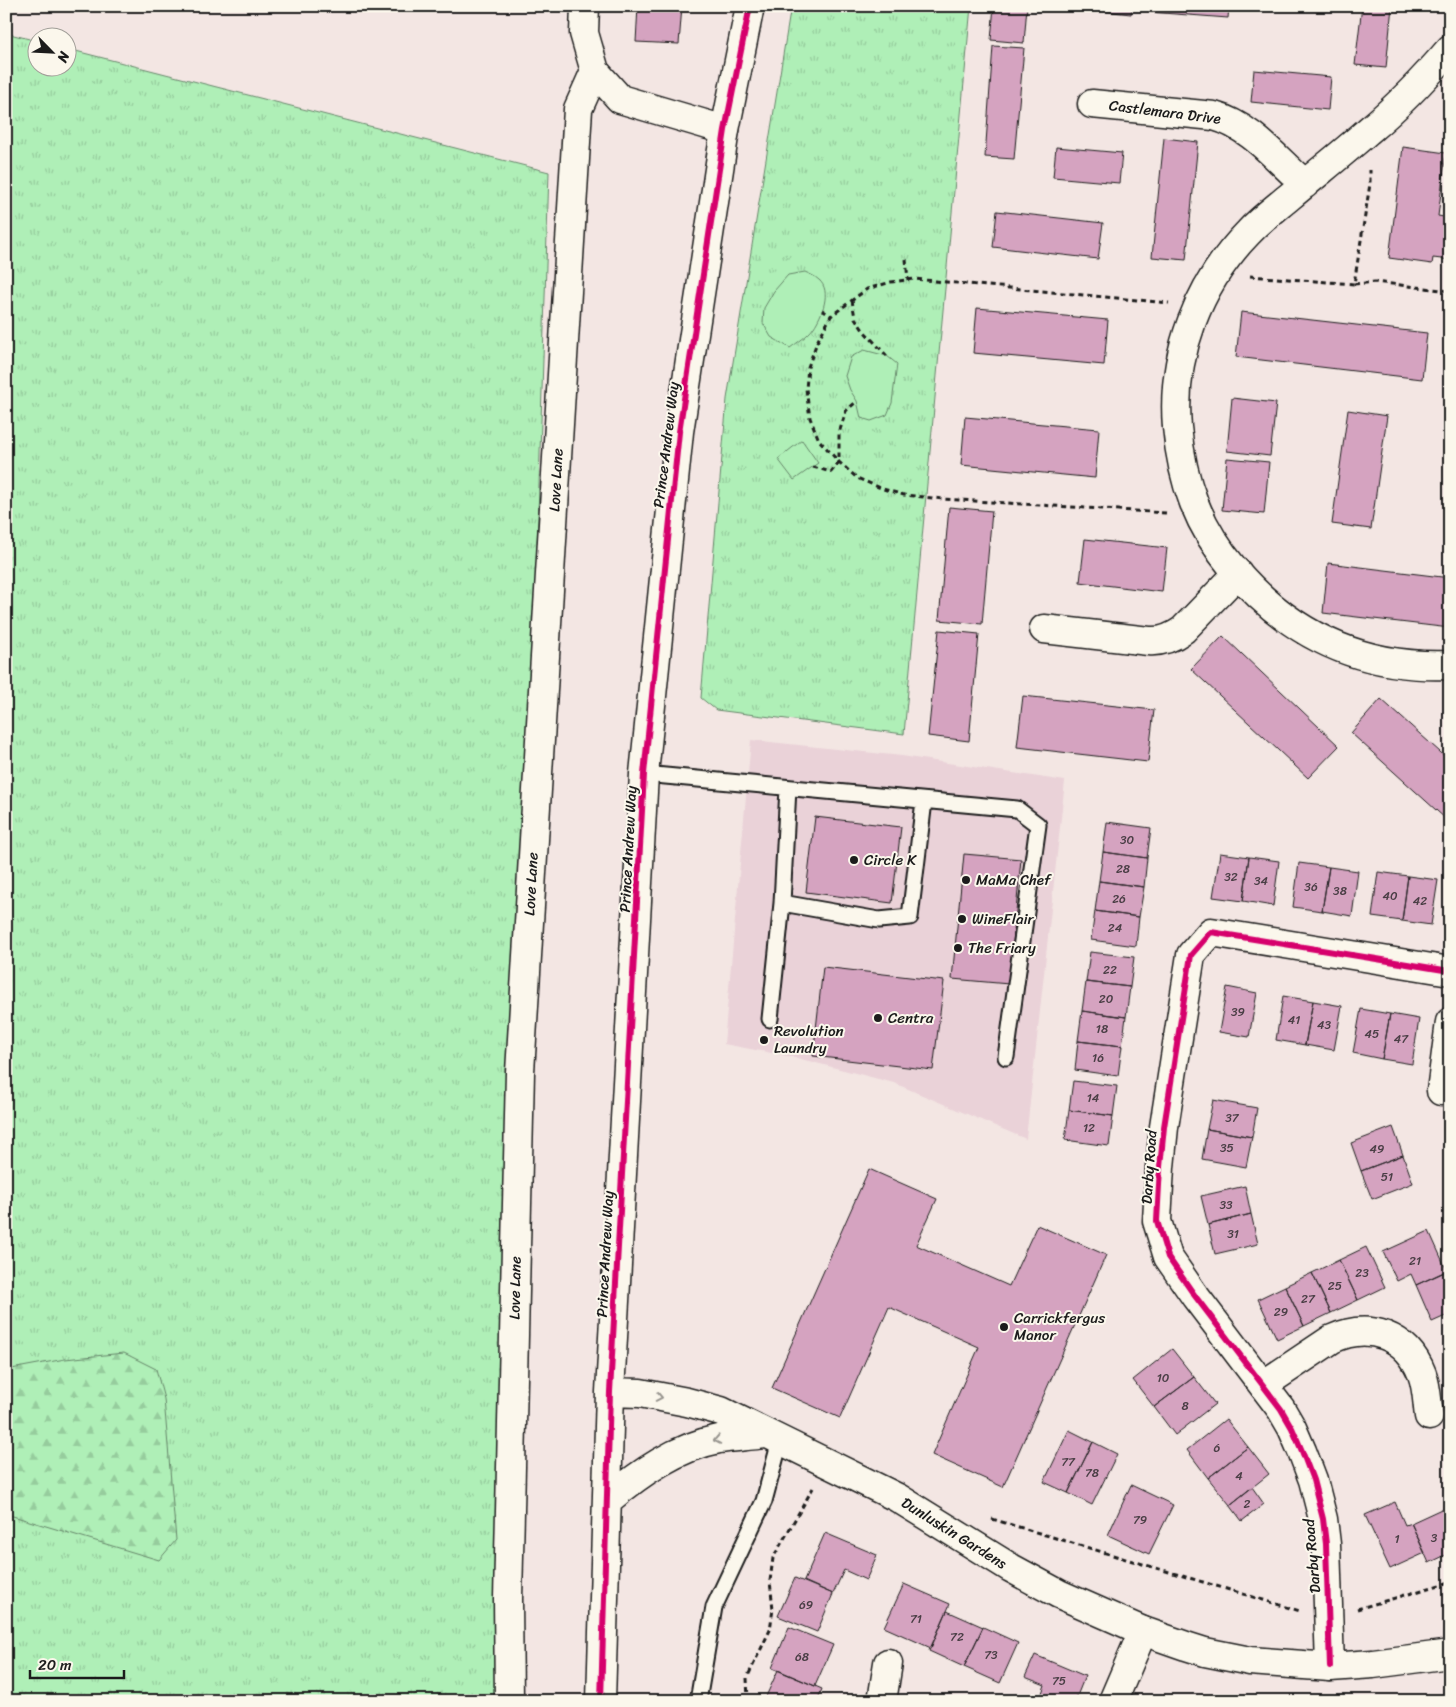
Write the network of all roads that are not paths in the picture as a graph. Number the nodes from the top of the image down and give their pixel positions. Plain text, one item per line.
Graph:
1 (585, 6) edge
2 (750, 6) edge
3 (1450, 49) edge
4 (595, 71) junction
5 (1092, 104) dead end
6 (724, 130) junction
7 (1305, 184) junction
8 (1238, 573) junction
9 (1044, 629) dead end
10 (1450, 665) edge
11 (644, 774) junction
12 (788, 788) junction
13 (924, 801) junction
14 (782, 903) junction
15 (1450, 971) edge
16 (770, 1019) dead end
17 (1450, 1022) edge
18 (1006, 1057) dead end
19 (1441, 1091) dead end
20 (1263, 1385) junction
21 (610, 1392) junction
22 (1429, 1416) dead end
23 (772, 1437) junction
24 (608, 1500) junction
25 (1143, 1631) junction
26 (1450, 1654) edge
27 (888, 1663) dead end
28 (1330, 1667) junction
29 (509, 1701) edge
30 (601, 1701) edge
31 (698, 1701) edge
32 (882, 1701) edge
33 (1113, 1701) edge

1 - 4 street
2 - 6 street, Prince Andrew Way
3 - 7 street
4 - 6 street
4 - 29 street, Love Lane
5 - 7 street, Castlemara Drive
6 - 11 street, Prince Andrew Way
7 - 8 street
8 - 9 street
8 - 10 street
11 - 12 lane
11 - 21 street, Prince Andrew Way
12 - 13 lane
12 - 14 lane
13 - 14 lane
13 - 18 lane
14 - 16 lane
15 - 20 street, Darby Road
17 - 19 street
20 - 22 street
20 - 28 street, Darby Road
21 -> 23 street, Dunluskin Gardens
21 - 24 street, Prince Andrew Way
23 -> 24 street
23 - 25 street, Dunluskin Gardens
23 - 31 lane
24 - 30 street, Prince Andrew Way
25 - 28 street, Dunluskin Gardens
25 - 33 street
26 - 28 street, Dunluskin Gardens
27 - 32 street

